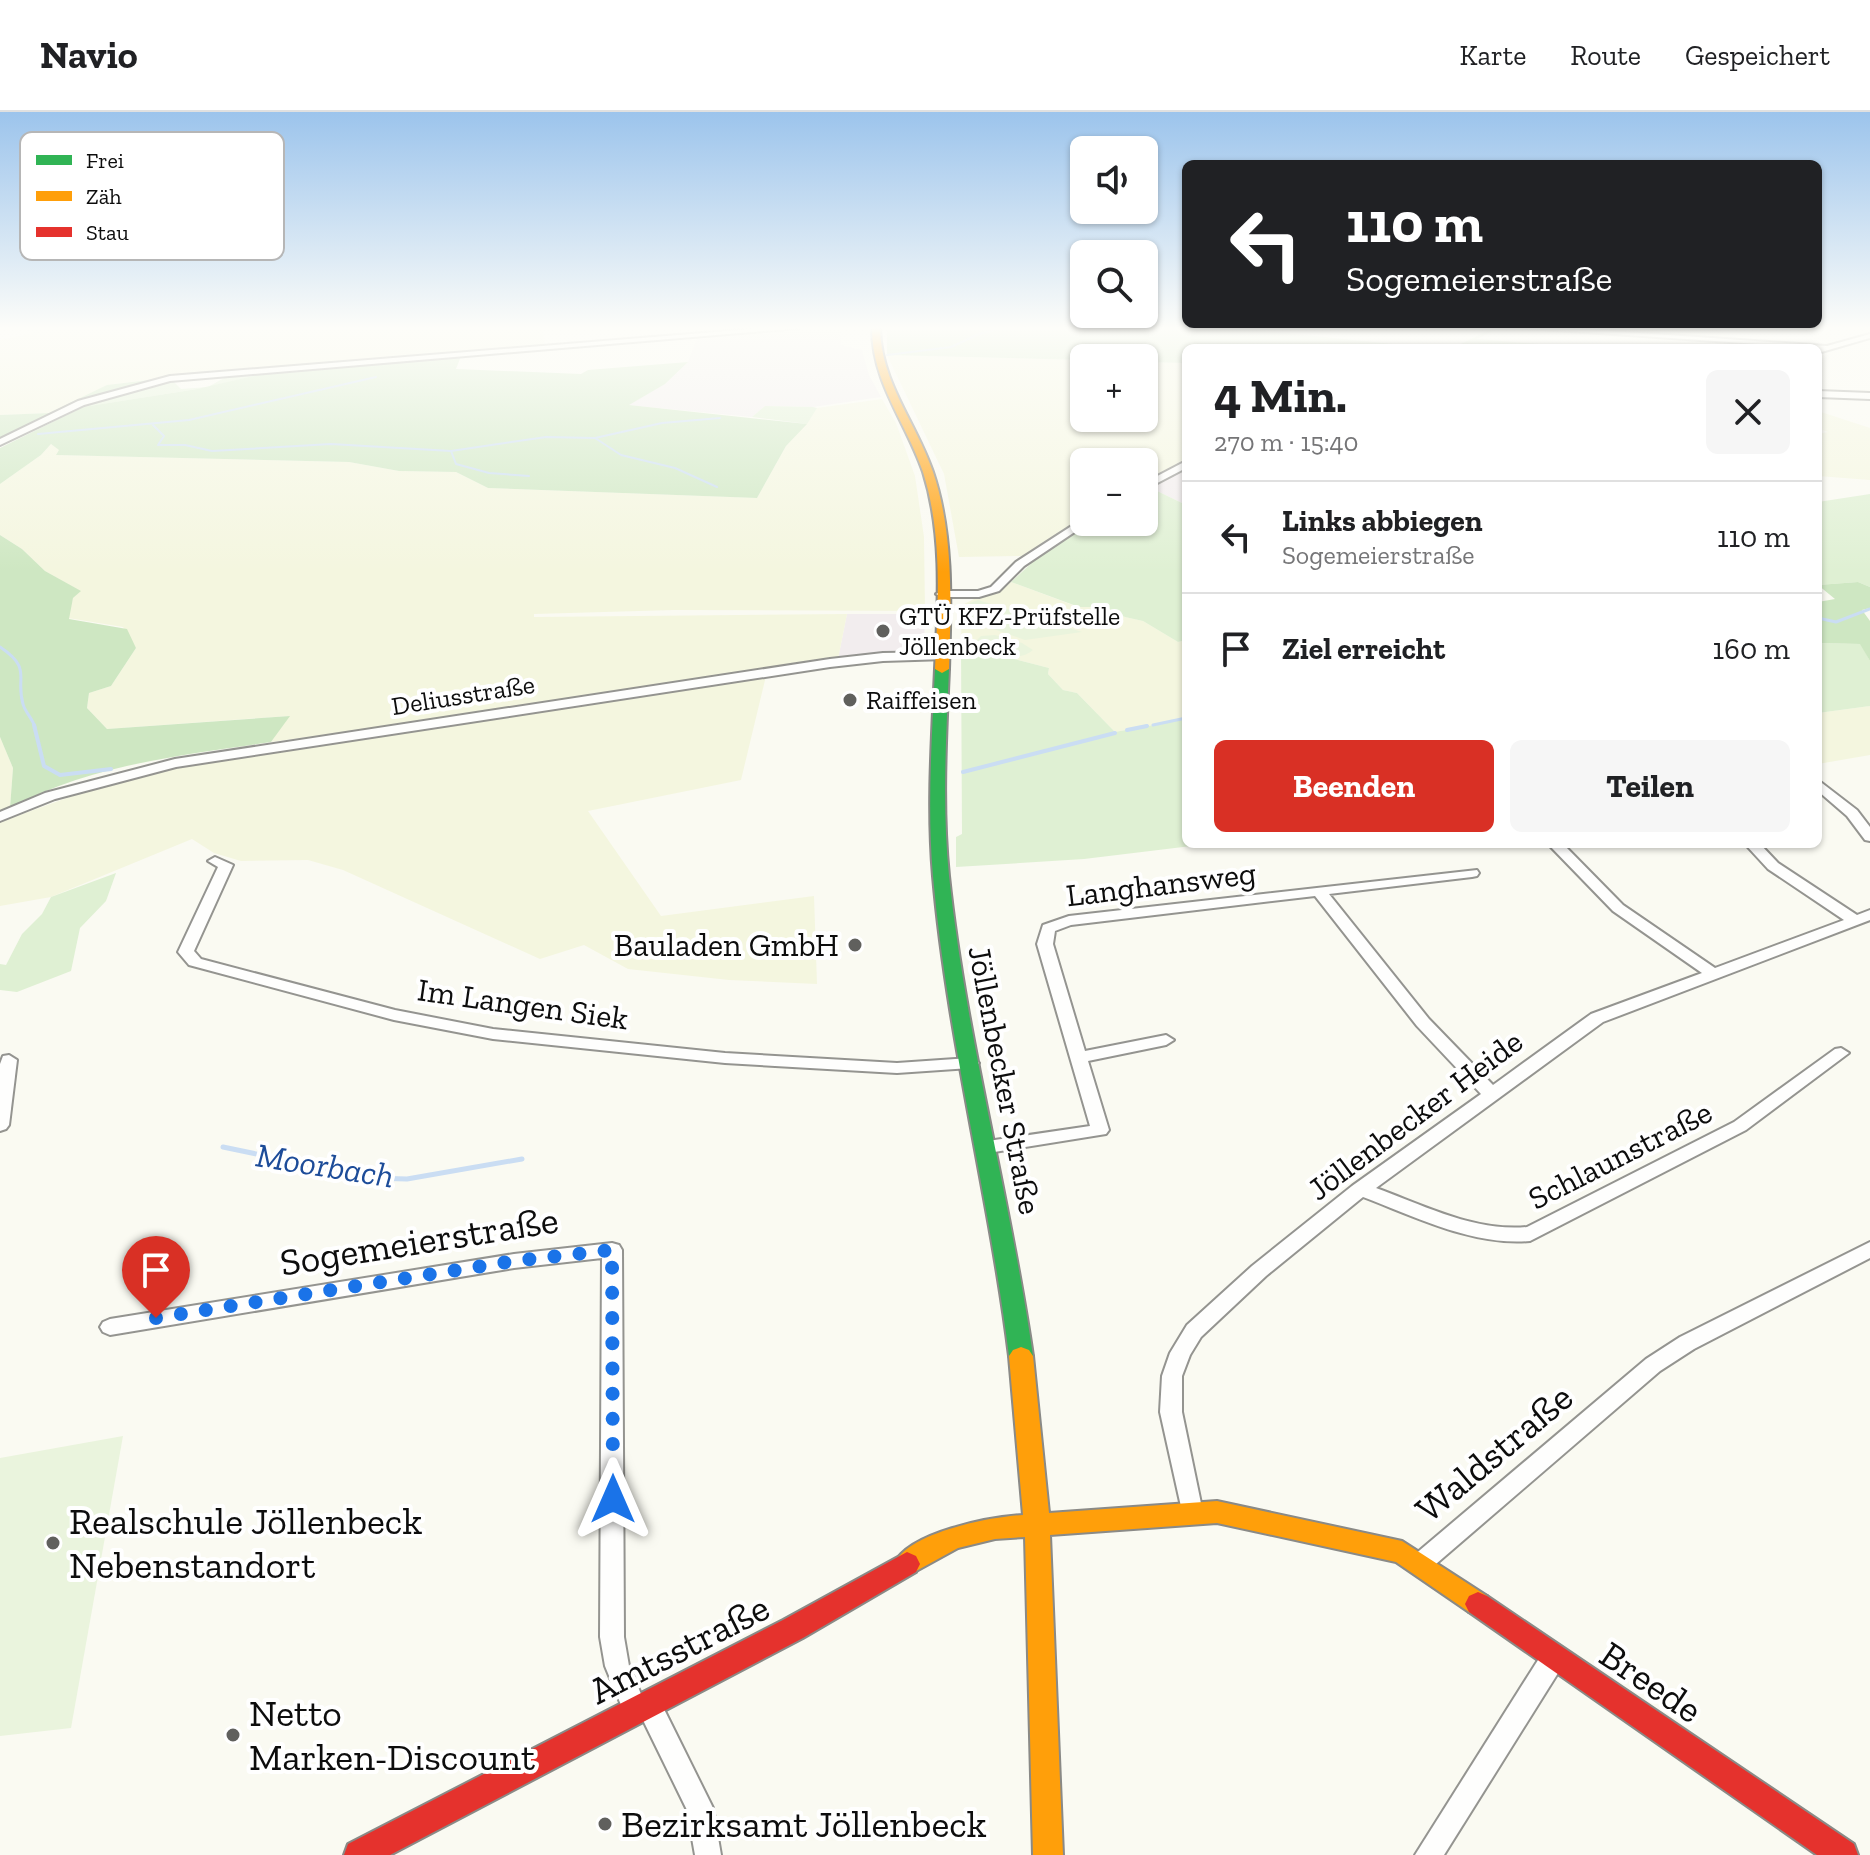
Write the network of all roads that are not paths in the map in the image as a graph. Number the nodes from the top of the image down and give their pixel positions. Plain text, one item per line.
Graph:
1 (68, 409) edge
2 (901, 409) edge
3 (0, 442) edge
4 (1182, 466) edge
5 (1158, 479) edge
6 (1070, 530) edge
7 (942, 594) junction
8 (942, 656) junction
9 (1822, 787) edge
10 (0, 817) edge
11 (1870, 837) edge
12 (1559, 848) edge
13 (1756, 848) edge
14 (215, 861) dead end
15 (1472, 873) dead end
16 (1320, 892) junction
17 (1863, 917) edge
18 (1712, 973) junction
19 (1166, 1040) dead end
20 (1841, 1053) dead end
21 (1079, 1058) junction
22 (9, 1060) dead end
23 (970, 1063) junction
24 (1492, 1094) junction
25 (0, 1125) edge
26 (988, 1147) junction
27 (1362, 1190) junction
28 (1870, 1249) edge
29 (110, 1327) dead end
30 (1192, 1513) junction
31 (1036, 1525) junction
32 (1421, 1563) junction
33 (1554, 1657) junction
34 (642, 1706) junction
35 (359, 1855) edge
36 (708, 1855) edge
37 (1048, 1855) edge
38 (1428, 1855) edge
39 (1843, 1855) edge

1 - 3 street
2 - 7 main road, Jöllenbecker Straße
4 - 5 street
6 - 7 street
7 - 8 main road, Jöllenbecker Straße
8 - 10 street, Deliusstraße
8 - 23 main road, Jöllenbecker Straße
9 - 11 street
12 - 18 street
13 - 17 street
14 - 23 street, Im Langen Siek
15 - 16 street, Langhansweg
16 - 21 street, Langhansweg
16 - 24 street
17 - 18 street, Jöllenbecker Heide
18 - 24 street, Jöllenbecker Heide
19 - 21 street
20 - 27 street, Schlaunstraße
21 - 26 street
22 - 25 street
23 - 26 main road, Jöllenbecker Straße
24 - 27 street, Jöllenbecker Heide
26 - 31 main road, Jöllenbecker Straße
27 - 30 street, Jöllenbecker Heide
28 - 32 street, Waldstraße
29 - 34 street, Sogemeierstraße
30 - 31 main road, Waldstraße
30 - 32 main road, Waldstraße
31 - 34 main road, Amtsstraße
31 - 37 main road, Jöllenbecker Straße
32 - 33 main road, Breede
33 - 38 street
33 - 39 main road, Breede
34 - 35 main road, Amtsstraße
34 - 36 street

